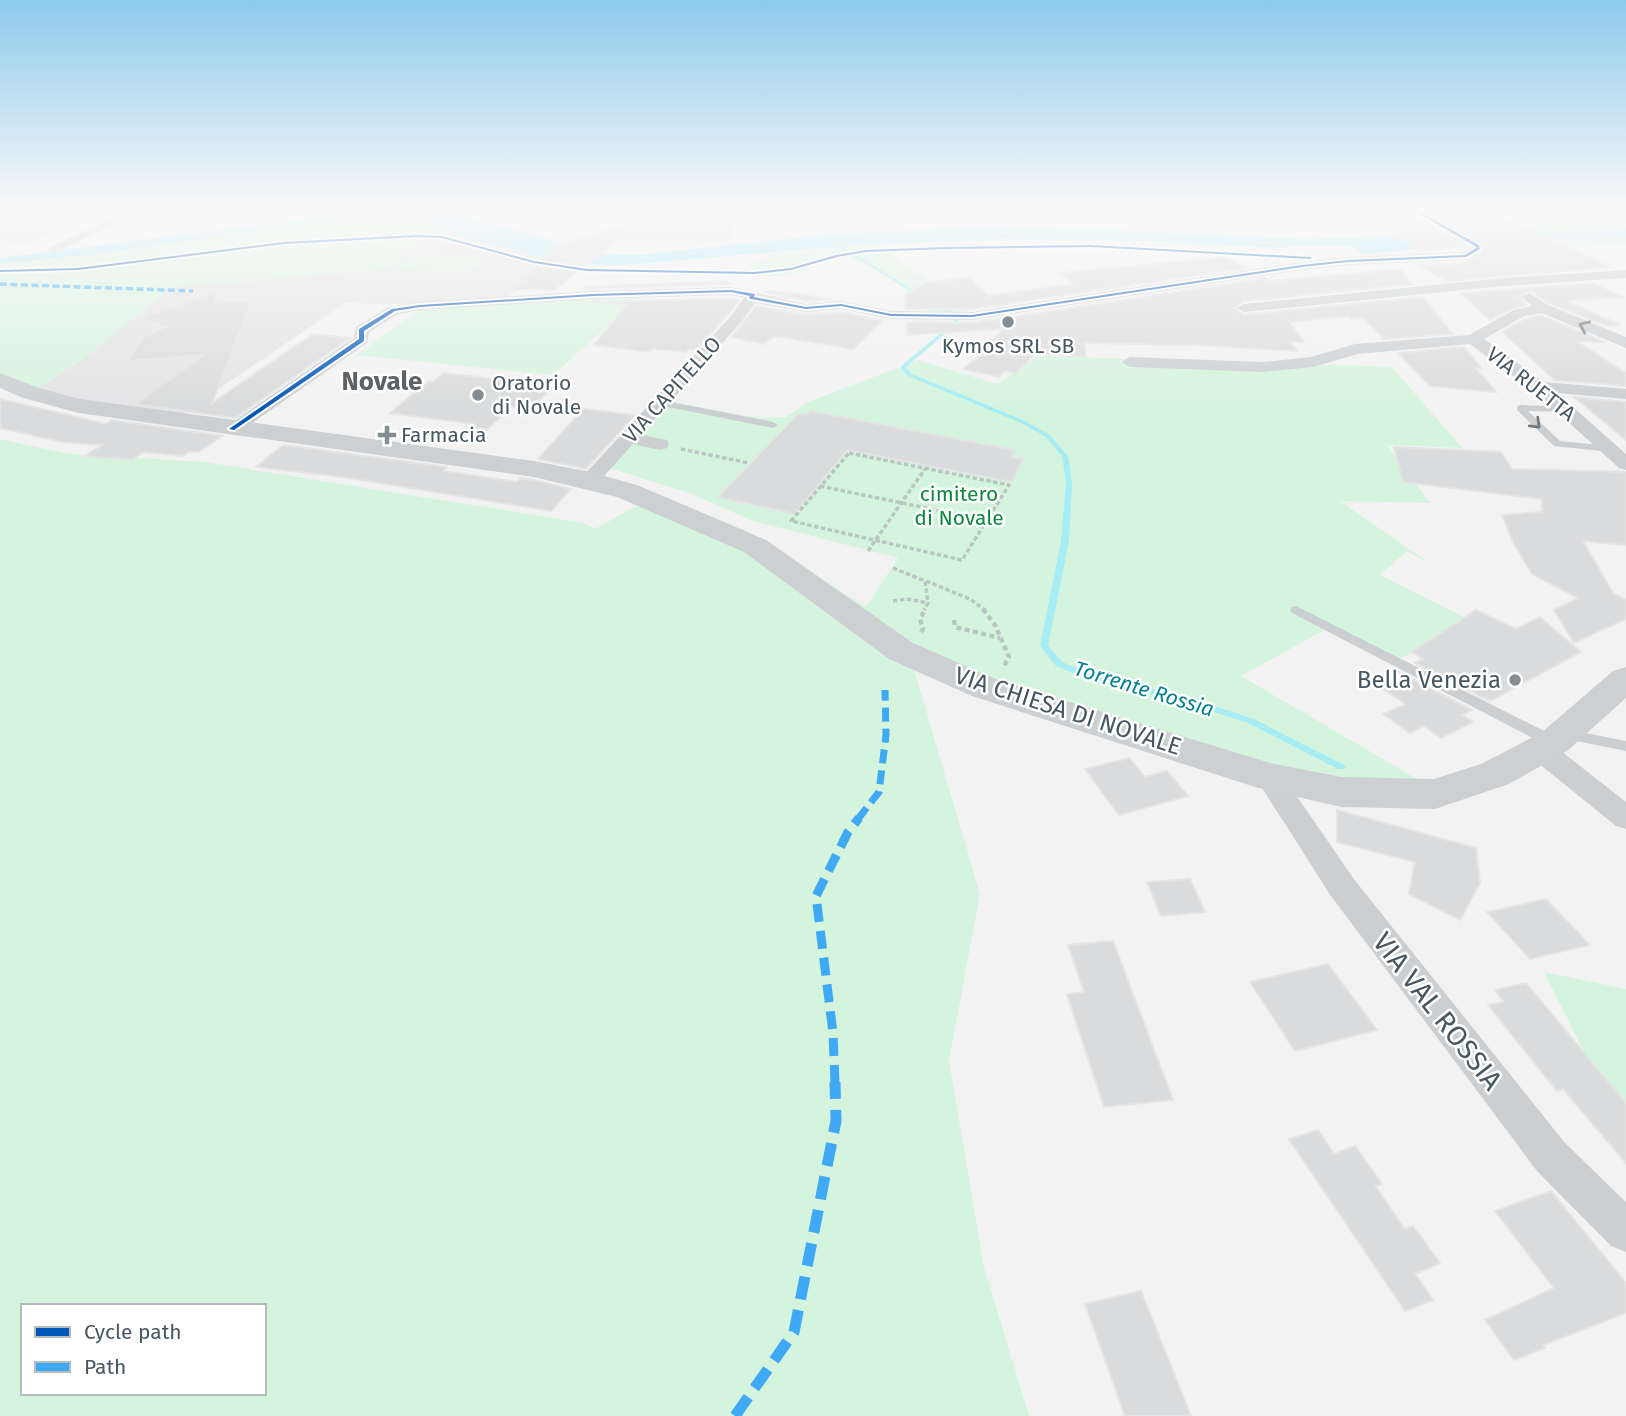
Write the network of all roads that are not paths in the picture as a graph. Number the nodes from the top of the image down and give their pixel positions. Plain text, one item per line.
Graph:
1 (1245, 276) edge
2 (1494, 276) edge
3 (1594, 276) edge
4 (1503, 282) junction
5 (751, 298) junction
6 (1244, 308) dead end
7 (1543, 308) junction
8 (1473, 339) junction
9 (1626, 343) edge
10 (1130, 362) dead end
11 (0, 380) edge
12 (1540, 387) junction
13 (1626, 394) edge
14 (661, 403) junction
15 (1564, 409) junction
16 (773, 425) dead end
17 (232, 429) junction
18 (629, 438) junction
19 (660, 444) road end
20 (1610, 449) junction
21 (1626, 464) edge
22 (590, 480) junction
23 (1296, 610) dead end
24 (1626, 679) edge
25 (1554, 742) junction
26 (1626, 746) edge
27 (1269, 777) junction
28 (1626, 818) edge
29 (1626, 1231) edge

1 - 5 street
2 - 4 street
3 - 4 street
4 - 6 street
4 - 7 street
5 - 14 street, VIA CAPITELLO
5 - 17 street
7 - 8 street, VIA RUETTA
9 -> 7 street
8 - 10 street
8 - 12 street, VIA RUETTA
11 - 17 main road, VIA CHIESA DI NOVALE
12 - 13 street
12 - 15 street, VIA RUETTA
14 - 16 lane
14 - 18 street, VIA CAPITELLO
15 - 20 street, VIA RUETTA
15 -> 20 lane
17 - 22 main road, VIA CHIESA DI NOVALE
18 - 19 street
18 - 22 street, VIA CAPITELLO
20 - 21 street, VIA RUETTA
22 - 27 main road, VIA CHIESA DI NOVALE
23 - 25 lane
24 - 25 main road, VIA CHIESA DI NOVALE
25 - 26 lane
25 - 27 main road, VIA CHIESA DI NOVALE
25 - 28 street
27 - 29 street, VIA VAL ROSSIA

